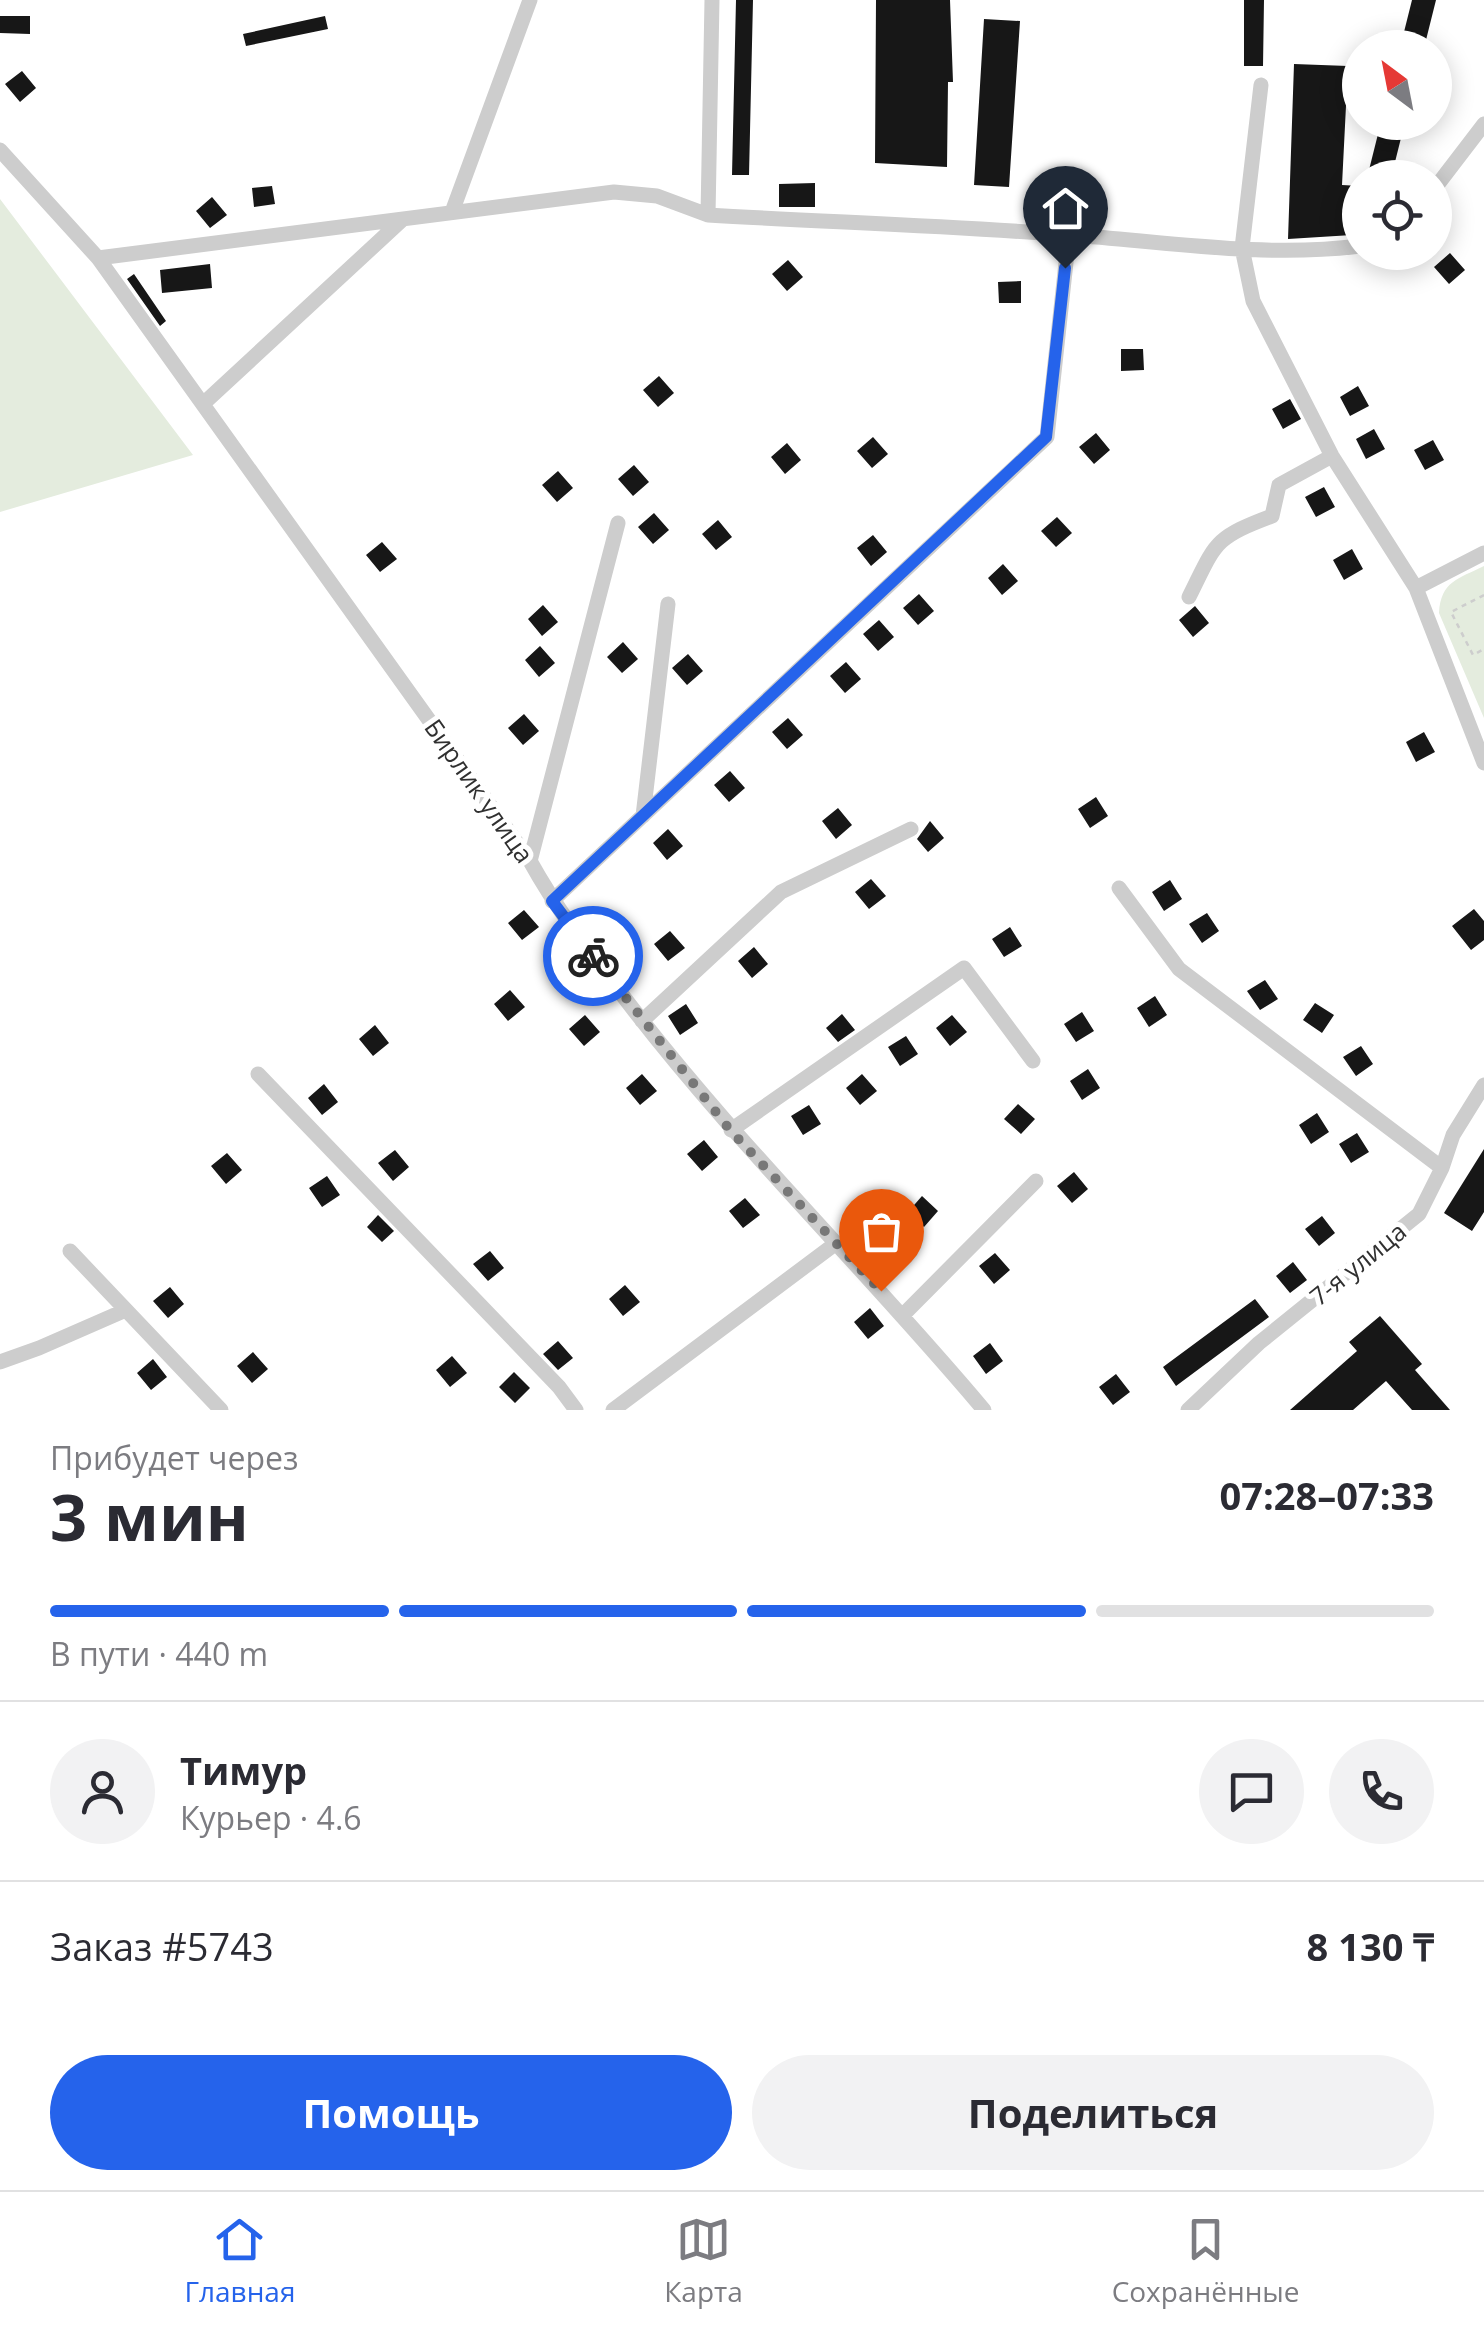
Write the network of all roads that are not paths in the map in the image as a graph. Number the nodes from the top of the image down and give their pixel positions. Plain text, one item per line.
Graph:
1 (530, 0) edge
2 (712, 0) edge
3 (1261, 85) dead end
4 (1484, 124) edge
5 (0, 150) edge
6 (1452, 166) edge
7 (452, 212) junction
8 (708, 215) junction
9 (403, 219) junction
10 (1069, 235) junction
11 (1242, 248) junction
12 (1342, 248) edge
13 (98, 258) junction
14 (203, 404) junction
15 (1332, 456) junction
16 (618, 523) dead end
17 (1484, 553) edge
18 (1416, 588) junction
19 (1188, 597) dead end
20 (668, 604) dead end
21 (1484, 763) edge
22 (643, 816) junction
23 (911, 829) dead end
24 (530, 862) junction
25 (1119, 888) dead end
26 (552, 901) junction
27 (642, 1021) junction
28 (1033, 1061) dead end
29 (258, 1074) dead end
30 (1484, 1085) edge
31 (730, 1130) junction
32 (1442, 1168) junction
33 (1036, 1182) dead end
34 (836, 1244) junction
35 (70, 1251) dead end
36 (126, 1310) junction
37 (904, 1314) junction
38 (0, 1362) edge
39 (619, 1408) edge
40 (1191, 1409) edge
41 (221, 1410) edge
42 (576, 1410) edge
43 (984, 1410) edge

1 - 7 street
2 - 8 street
3 - 11 street
4 - 6 street
5 - 13 street, Бирлик улица
7 - 8 street
7 - 9 street
8 - 10 street
9 - 13 street
9 - 14 street
10 - 11 street
10 - 22 street
11 - 12 street
11 - 15 street
13 - 14 street, Бирлик улица
14 - 24 street, Бирлик улица
15 - 18 street
15 - 19 street
16 - 24 street
17 - 18 street
18 - 21 street
20 - 22 street
22 - 26 street
23 - 27 street
24 - 26 street, Бирлик улица
25 - 32 street
26 - 27 street, Бирлик улица
27 - 31 street, Бирлик улица
28 - 31 street
29 - 42 street
30 - 32 street, 7-я улица
31 - 34 street, Бирлик улица
32 - 40 street, 7-я улица
33 - 37 street
34 - 37 street, Бирлик улица
34 - 39 street
35 - 36 street
36 - 38 street
36 - 41 street
37 - 43 street, Бирлик улица

